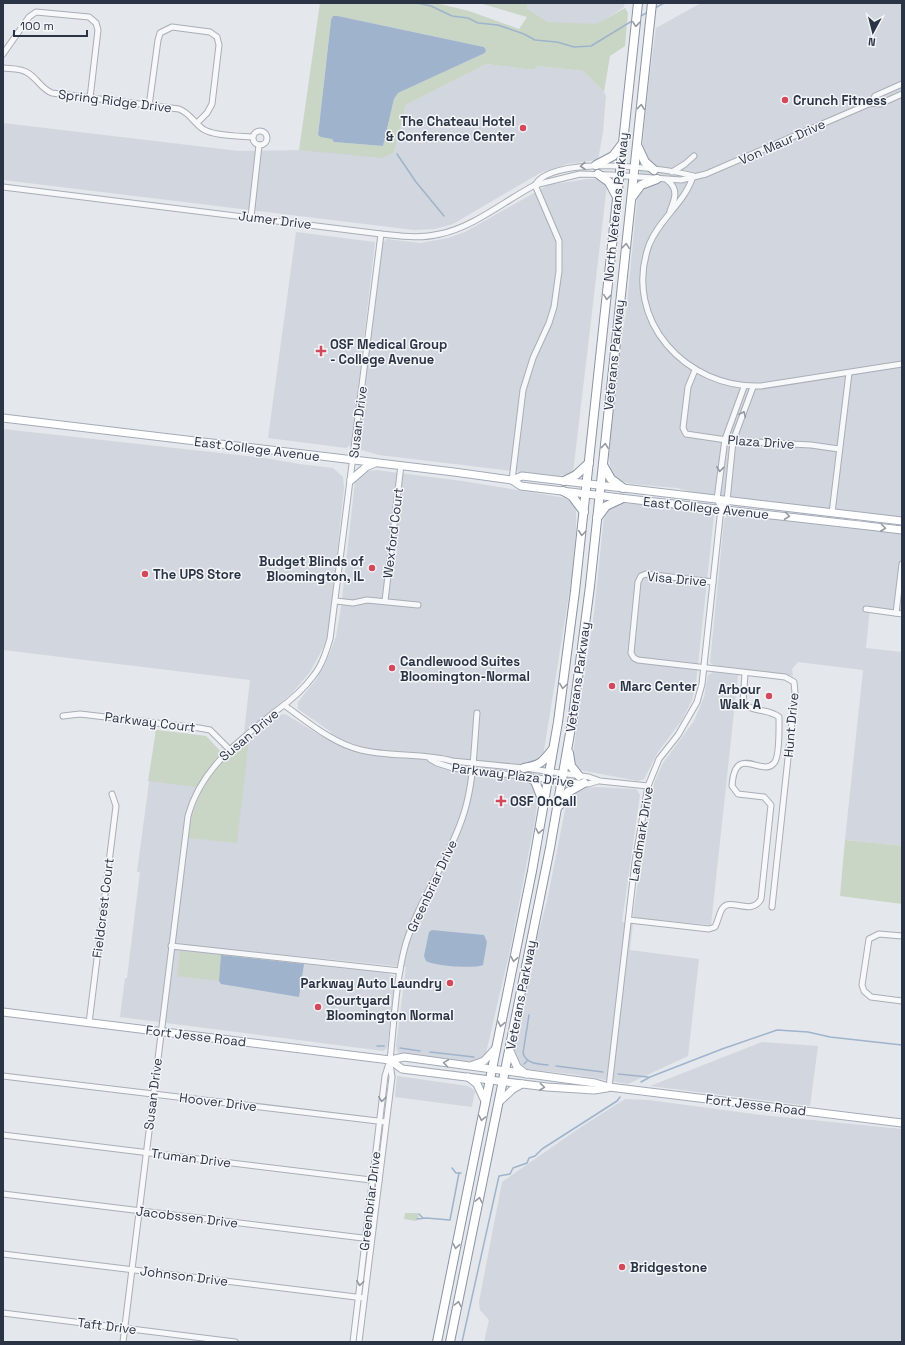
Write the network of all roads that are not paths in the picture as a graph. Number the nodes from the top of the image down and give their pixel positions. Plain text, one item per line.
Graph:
1 (638, 3) edge
2 (652, 3) edge
3 (3, 54) edge
4 (3, 68) edge
5 (902, 84) edge
6 (902, 94) edge
7 (90, 98) junction
8 (871, 103) junction
9 (149, 106) junction
10 (196, 123) junction
11 (252, 137) junction
12 (623, 142) junction
13 (259, 145) junction
14 (637, 145) junction
15 (694, 156) dead end
16 (596, 165) junction
17 (654, 170) junction
18 (620, 171) junction
19 (634, 172) junction
20 (672, 172) junction
21 (598, 174) junction
22 (693, 176) junction
23 (657, 179) junction
24 (667, 180) junction
25 (535, 185) junction
26 (3, 187) edge
27 (618, 198) junction
28 (631, 198) junction
29 (668, 215) junction
30 (251, 218) junction
31 (381, 234) junction
32 (902, 364) edge
33 (695, 370) junction
34 (849, 373) junction
35 (744, 386) junction
36 (752, 387) junction
37 (3, 418) edge
38 (725, 440) junction
39 (733, 440) junction
40 (840, 449) junction
41 (353, 460) junction
42 (377, 462) junction
43 (589, 463) junction
44 (401, 465) junction
45 (603, 465) junction
46 (351, 480) junction
47 (512, 480) junction
48 (564, 481) junction
49 (587, 483) junction
50 (601, 485) junction
51 (623, 488) junction
52 (563, 491) junction
53 (586, 494) junction
54 (600, 496) junction
55 (620, 499) junction
56 (717, 500) junction
57 (727, 501) junction
58 (721, 508) junction
59 (584, 512) junction
60 (832, 513) junction
61 (873, 518) junction
62 (597, 519) junction
63 (902, 521) edge
64 (824, 522) junction
65 (902, 530) edge
66 (902, 564) edge
67 (713, 582) junction
68 (336, 601) junction
69 (385, 601) junction
70 (418, 605) dead end
71 (866, 610) dead end
72 (899, 613) edge
73 (633, 657) joint
74 (704, 668) junction
75 (746, 673) junction
76 (284, 705) junction
77 (477, 713) dead end
78 (64, 716) dead end
79 (568, 746) junction
80 (554, 748) junction
81 (229, 749) junction
82 (429, 758) junction
83 (472, 762) junction
84 (524, 768) junction
85 (471, 770) junction
86 (549, 776) junction
87 (579, 776) junction
88 (528, 777) junction
89 (563, 777) junction
90 (600, 781) junction
91 (584, 783) junction
92 (648, 786) junction
93 (112, 794) dead end
94 (544, 805) junction
95 (557, 809) junction
96 (772, 907) dead end
97 (629, 920) junction
98 (902, 936) edge
99 (171, 946) junction
100 (400, 971) junction
101 (902, 1001) edge
102 (3, 1012) edge
103 (89, 1023) junction
104 (161, 1032) junction
105 (496, 1048) junction
106 (510, 1051) junction
107 (390, 1060) junction
108 (470, 1066) junction
109 (491, 1070) junction
110 (505, 1072) junction
111 (526, 1075) junction
112 (3, 1076) edge
113 (468, 1077) junction
114 (489, 1080) junction
115 (503, 1082) junction
116 (522, 1084) junction
117 (609, 1087) junction
118 (153, 1094) junction
119 (485, 1101) junction
120 (499, 1102) junction
121 (380, 1121) junction
122 (386, 1122) junction
123 (902, 1123) edge
124 (3, 1135) edge
125 (146, 1152) junction
126 (376, 1181) junction
127 (3, 1194) edge
128 (139, 1211) junction
129 (368, 1239) junction
130 (3, 1254) edge
131 (132, 1270) junction
132 (361, 1298) junction
133 (3, 1314) edge
134 (125, 1328) junction
135 (123, 1342) edge
136 (235, 1342) edge
137 (353, 1342) edge
138 (359, 1342) edge
139 (437, 1342) edge
140 (450, 1342) edge

1 -> 12 highway, North Veterans Parkway
14 -> 2 highway, Veterans Parkway
3 - 7 street
4 - 7 street, Spring Ridge Drive
5 - 8 street, Von Maur Drive
6 - 8 street, Von Maur Drive
7 - 9 street, Spring Ridge Drive
8 - 22 street, Von Maur Drive
9 - 10 street, Spring Ridge Drive
9 - 10 street
10 - 11 street, Spring Ridge Drive
11 - 13 street
11 - 13 street
12 - 16 highway
12 - 18 highway, North Veterans Parkway
13 - 30 street
14 - 17 highway
14 - 19 highway, Veterans Parkway
15 - 20 street
16 - 18 street, Jumer Drive
16 -> 25 street, Jumer Drive
17 - 19 street, Von Maur Drive
17 - 20 street, Von Maur Drive
18 - 19 street, Von Maur Drive
18 - 19 street, Jumer Drive
18 - 21 street, Jumer Drive
18 - 27 highway, North Veterans Parkway
19 - 23 street, Von Maur Drive
19 - 28 highway, Veterans Parkway
20 - 22 street, Von Maur Drive
21 - 25 street, Jumer Drive
21 - 27 highway
22 - 24 street, Von Maur Drive
22 - 29 street
23 - 24 street, Von Maur Drive
23 - 28 highway
24 - 29 street
25 - 31 street, Jumer Drive
25 - 47 street
26 - 30 street, Jumer Drive
27 -> 43 highway, North Veterans Parkway
45 -> 28 highway, Veterans Parkway
29 - 33 street
30 - 31 street, Jumer Drive
31 - 41 street, Susan Drive
32 - 34 street
33 - 35 street
33 - 38 street, Plaza Drive
34 - 36 street
34 - 40 street
35 - 36 street
35 - 38 street
39 -> 36 street
37 - 41 main road, East College Avenue
38 - 39 street, Plaza Drive
38 -> 56 street
39 - 40 street, Plaza Drive
39 - 57 street
40 - 60 street
41 - 42 main road, East College Avenue
41 - 46 street, Susan Drive
42 - 44 main road, East College Avenue
42 - 46 main road
43 - 48 highway
43 - 49 highway, North Veterans Parkway
44 - 47 main road, East College Avenue
44 - 69 street, Wexford Court
45 - 50 highway, Veterans Parkway
45 - 51 highway
46 - 68 street, Susan Drive
47 - 48 main road, East College Avenue
47 - 52 main road, East College Avenue
48 - 49 main road, East College Avenue
49 - 50 main road, East College Avenue
49 - 53 highway, Veterans Parkway
50 - 51 main road, East College Avenue
50 - 54 highway, Veterans Parkway
51 - 56 main road, East College Avenue
52 - 53 main road, East College Avenue
52 - 59 highway
53 - 54 main road, East College Avenue
53 - 59 highway, Veterans Parkway
54 - 55 main road, East College Avenue
54 - 62 highway, Veterans Parkway
55 - 58 main road, East College Avenue
55 - 62 highway
56 - 57 main road, East College Avenue
56 - 58 street
57 - 58 street
57 - 60 main road, East College Avenue
58 -> 64 main road, East College Avenue
58 - 67 street, Landmark Drive
59 -> 80 highway, Veterans Parkway
60 - 61 main road, East College Avenue
61 - 63 main road, East College Avenue
61 - 64 main road
62 - 79 highway, Veterans Parkway
64 -> 65 main road, East College Avenue
66 - 72 street
67 - 73 street, Visa Drive
67 - 74 street, Landmark Drive
68 - 69 street
68 - 76 street, Susan Drive
69 - 70 street
71 - 72 street
73 - 74 street, Hunt Drive
74 - 75 street, Hunt Drive
74 - 92 street, Landmark Drive
75 - 96 street, Hunt Drive
75 - 97 street
76 - 81 street, Susan Drive
76 - 82 street, Parkway Plaza Drive
77 - 83 street, Greenbriar Drive
78 - 81 street, Parkway Court
79 - 87 highway
79 - 89 highway, Veterans Parkway
80 - 84 highway
80 - 86 highway, Veterans Parkway
81 - 99 street, Susan Drive
82 - 83 street, Parkway Plaza Drive
82 - 85 street, Parkway Plaza Drive
83 - 84 street, Parkway Plaza Drive
83 - 85 street, Greenbriar Drive
84 - 86 street, Parkway Plaza Drive
85 - 88 street, Parkway Plaza Drive
85 - 100 street, Greenbriar Drive
86 - 88 street, Parkway Plaza Drive
86 - 89 street, Parkway Plaza Drive
86 - 94 highway, Veterans Parkway
87 - 89 street, Parkway Plaza Drive
87 - 90 street, Parkway Plaza Drive
88 - 94 highway
89 - 91 street, Parkway Plaza Drive
89 - 95 highway, Veterans Parkway
90 - 91 street, Parkway Plaza Drive
90 - 92 street, Parkway Plaza Drive
91 - 95 highway
92 - 97 street, Landmark Drive
93 - 103 street, Fieldcrest Court
94 -> 105 highway, Veterans Parkway
95 - 106 highway, Veterans Parkway
97 - 117 street, Landmark Drive
98 - 101 street
99 - 100 street
99 - 104 street, Susan Drive
100 - 107 street, Greenbriar Drive
102 - 103 main road, Fort Jesse Road
103 - 104 main road, Fort Jesse Road
104 - 107 main road, Fort Jesse Road
104 - 118 street, Susan Drive
105 - 108 main road
105 - 109 highway, Veterans Parkway
106 - 110 highway, Veterans Parkway
106 - 111 main road
108 -> 107 main road, Fort Jesse Road
107 - 113 main road, Fort Jesse Road
107 -> 121 street, Greenbriar Drive
107 - 122 street, Greenbriar Drive
108 - 109 main road, Fort Jesse Road
109 - 110 main road, Fort Jesse Road
109 - 114 highway, Veterans Parkway
110 - 111 main road, Fort Jesse Road
110 - 115 highway, Veterans Parkway
111 - 117 main road, Fort Jesse Road
112 - 118 street, Hoover Drive
113 - 114 main road, Fort Jesse Road
113 - 119 main road
114 - 115 main road, Fort Jesse Road
114 - 119 highway, Veterans Parkway
115 - 116 main road, Fort Jesse Road
115 - 120 highway, Veterans Parkway
116 -> 117 main road, Fort Jesse Road
116 - 120 main road
117 - 123 main road, Fort Jesse Road
118 - 121 street, Hoover Drive
118 - 125 street, Susan Drive
119 -> 139 highway, Veterans Parkway
140 -> 120 highway, Veterans Parkway
121 - 122 street, Hoover Drive
121 - 126 street, Greenbriar Drive
122 - 126 street, Greenbriar Drive
124 - 125 street, Truman Drive
125 - 126 street, Truman Drive
125 - 128 street, Susan Drive
126 - 129 street, Greenbriar Drive
127 - 128 street, Jacobssen Drive
128 - 129 street, Jacobssen Drive
128 - 131 street, Susan Drive
129 - 132 street, Greenbriar Drive
130 - 131 street, Johnson Drive
131 - 132 street, Johnson Drive
131 - 134 street, Susan Drive
132 - 137 street, Greenbriar Drive
132 - 138 street, Greenbriar Drive
133 - 134 street, Taft Drive
134 - 135 street, Susan Drive
134 - 136 street, Taft Drive

